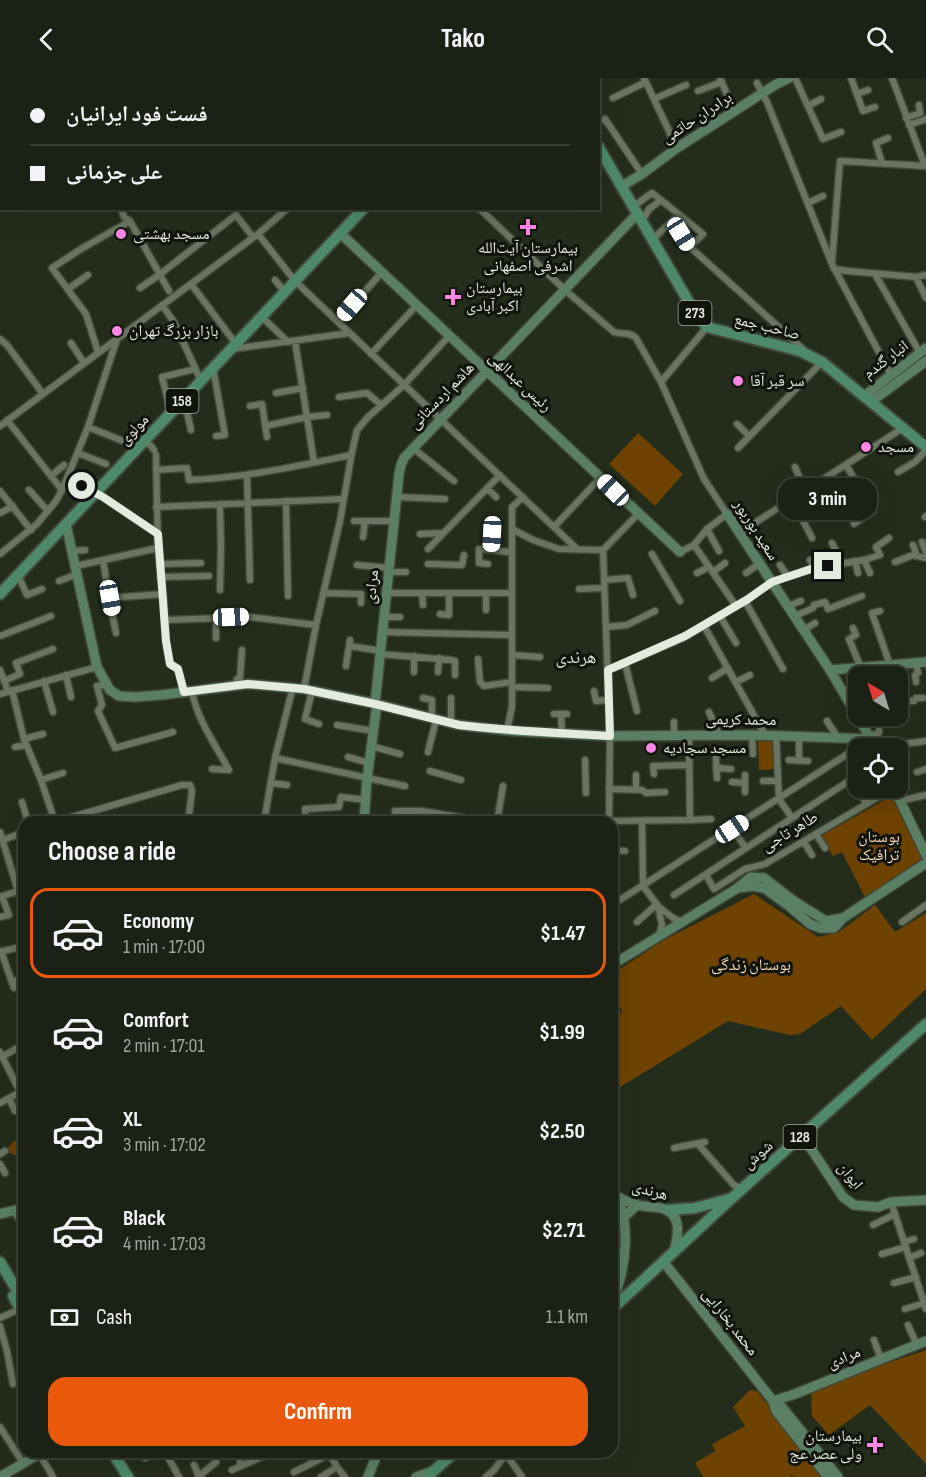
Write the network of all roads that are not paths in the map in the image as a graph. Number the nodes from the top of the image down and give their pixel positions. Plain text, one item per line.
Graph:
1 (789, 78) edge
2 (795, 78) edge
3 (851, 78) edge
4 (894, 79) edge
5 (645, 80) edge
6 (721, 80) edge
7 (773, 82) edge
8 (757, 83) dead end
9 (686, 85) dead end
10 (868, 90) dead end
11 (698, 91) dead end
12 (763, 92) junction
13 (857, 94) junction
14 (614, 99) dead end
15 (654, 99) junction
16 (821, 99) dead end
17 (919, 105) dead end
18 (808, 106) junction
19 (875, 107) dead end
20 (734, 111) junction
21 (906, 118) junction
22 (704, 119) dead end
23 (926, 119) edge
24 (603, 120) dead end
25 (691, 124) dead end
26 (909, 125) junction
27 (709, 128) junction
28 (841, 132) dead end
29 (670, 134) junction
30 (888, 138) dead end
31 (676, 148) junction
32 (600, 149) edge
33 (882, 163) junction
34 (925, 166) edge
35 (642, 174) junction
36 (622, 186) junction
37 (823, 196) dead end
38 (661, 200) junction
39 (808, 203) junction
40 (122, 210) edge
41 (286, 210) edge
42 (362, 210) edge
43 (482, 210) edge
44 (234, 212) edge
45 (638, 213) junction
46 (679, 214) junction
47 (673, 220) junction
48 (130, 221) junction
49 (340, 233) junction
50 (255, 236) junction
51 (653, 239) junction
52 (690, 247) junction
53 (833, 267) junction
54 (382, 272) junction
55 (88, 274) dead end
56 (875, 274) junction
57 (159, 275) junction
58 (926, 275) edge
59 (916, 277) junction
60 (275, 280) dead end
61 (295, 281) junction
62 (191, 284) junction
63 (140, 288) dead end
64 (68, 289) junction
65 (565, 290) junction
66 (169, 291) dead end
67 (285, 292) junction
68 (926, 298) edge
69 (162, 305) junction
70 (417, 305) junction
71 (262, 317) junction
72 (338, 322) junction
73 (707, 327) junction
74 (350, 333) junction
75 (449, 336) junction
76 (0, 339) edge
77 (115, 340) junction
78 (292, 341) junction
79 (71, 343) dead end
80 (234, 347) junction
81 (98, 352) junction
82 (891, 352) dead end
83 (371, 354) junction
84 (924, 354) edge
85 (809, 355) junction
86 (882, 356) junction
87 (822, 362) junction
88 (84, 363) junction
89 (213, 368) junction
90 (195, 369) junction
91 (487, 371) junction
92 (891, 375) junction
93 (201, 381) junction
94 (662, 382) junction
95 (404, 385) junction
96 (303, 388) junction
97 (43, 393) junction
98 (276, 393) dead end
99 (339, 398) dead end
100 (184, 399) junction
101 (867, 399) junction
102 (381, 405) junction
103 (250, 406) dead end
104 (171, 412) junction
105 (221, 413) junction
106 (213, 414) dead end
107 (327, 415) dead end
108 (308, 417) junction
109 (441, 419) junction
110 (3, 422) edge
111 (737, 424) dead end
112 (265, 426) junction
113 (88, 427) junction
114 (903, 428) junction
115 (191, 430) dead end
116 (216, 436) dead end
117 (749, 436) junction
118 (267, 437) dead end
119 (145, 441) junction
120 (128, 443) dead end
121 (413, 448) junction
122 (738, 448) dead end
123 (926, 449) edge
124 (78, 453) junction
125 (351, 455) junction
126 (314, 462) junction
127 (106, 464) dead end
128 (64, 465) dead end
129 (846, 465) junction
130 (795, 467) dead end
131 (156, 470) junction
132 (898, 472) dead end
133 (399, 474) joint
134 (247, 475) junction
135 (500, 475) junction
136 (51, 476) junction
137 (68, 478) junction
138 (600, 478) junction
139 (454, 481) dead end
140 (812, 486) junction
141 (487, 488) junction
142 (29, 490) dead end
143 (62, 490) junction
144 (0, 491) edge
145 (805, 491) junction
146 (96, 493) junction
147 (397, 497) junction
148 (496, 497) dead end
149 (522, 497) junction
150 (344, 499) junction
151 (445, 499) dead end
152 (792, 499) junction
153 (286, 501) junction
154 (248, 503) junction
155 (220, 504) junction
156 (13, 506) junction
157 (156, 507) junction
158 (826, 509) dead end
159 (48, 511) junction
160 (0, 513) edge
161 (638, 514) junction
162 (728, 514) junction
163 (354, 521) dead end
164 (365, 521) junction
165 (394, 521) junction
166 (66, 524) junction
167 (854, 524) dead end
168 (554, 527) junction
169 (491, 528) dead end
170 (512, 529) junction
171 (31, 530) junction
172 (707, 530) junction
173 (444, 533) junction
174 (739, 533) junction
175 (158, 534) junction
176 (420, 534) dead end
177 (363, 537) dead end
178 (812, 538) dead end
179 (889, 538) dead end
180 (922, 542) dead end
181 (832, 543) dead end
182 (694, 545) junction
183 (913, 545) dead end
184 (158, 548) junction
185 (428, 549) dead end
186 (577, 549) junction
187 (85, 550) dead end
188 (491, 550) junction
189 (603, 550) junction
190 (73, 551) junction
191 (719, 551) dead end
192 (511, 552) junction
193 (680, 552) joint
194 (926, 552) edge
195 (0, 554) edge
196 (652, 554) dead end
197 (464, 555) dead end
198 (917, 556) junction
199 (926, 558) edge
200 (103, 560) junction
201 (810, 560) dead end
202 (864, 560) junction
203 (855, 561) junction
204 (895, 562) dead end
205 (201, 563) dead end
206 (725, 563) dead end
207 (760, 563) junction
208 (159, 564) junction
209 (428, 564) dead end
210 (488, 564) dead end
211 (842, 564) junction
212 (357, 565) dead end
213 (780, 565) dead end
214 (814, 568) junction
215 (77, 570) junction
216 (389, 570) junction
217 (672, 570) dead end
218 (711, 570) junction
219 (406, 572) dead end
220 (697, 573) dead end
221 (746, 573) dead end
222 (858, 573) dead end
223 (870, 573) dead end
224 (665, 574) junction
225 (18, 575) junction
226 (208, 576) dead end
227 (160, 577) junction
228 (788, 577) junction
229 (250, 580) dead end
230 (604, 580) junction
231 (59, 581) dead end
232 (772, 582) junction
233 (604, 588) junction
234 (42, 589) dead end
235 (220, 590) dead end
236 (579, 590) dead end
237 (512, 592) junction
238 (323, 593) junction
239 (387, 593) junction
240 (422, 593) junction
241 (449, 593) junction
242 (486, 593) junction
243 (0, 594) edge
244 (164, 594) junction
245 (633, 595) dead end
246 (288, 596) dead end
247 (861, 596) dead end
248 (110, 598) junction
249 (680, 600) dead end
250 (745, 601) junction
251 (801, 601) dead end
252 (361, 603) dead end
253 (423, 605) dead end
254 (736, 606) junction
255 (788, 606) junction
256 (486, 610) dead end
257 (655, 611) dead end
258 (880, 611) dead end
259 (440, 614) dead end
260 (51, 616) dead end
261 (720, 616) junction
262 (795, 616) junction
263 (384, 617) junction
264 (400, 617) dead end
265 (216, 618) junction
266 (191, 619) junction
267 (165, 620) junction
268 (815, 623) dead end
269 (316, 625) junction
270 (704, 626) junction
271 (192, 627) dead end
272 (606, 627) junction
273 (853, 628) dead end
274 (804, 630) junction
275 (382, 632) junction
276 (116, 633) dead end
277 (512, 635) junction
278 (0, 636) edge
279 (216, 638) dead end
280 (736, 642) dead end
281 (53, 649) dead end
282 (242, 650) dead end
283 (380, 652) junction
284 (512, 655) junction
285 (414, 656) junction
286 (540, 657) dead end
287 (440, 658) junction
288 (478, 659) dead end
289 (625, 663) junction
290 (921, 663) edge
291 (892, 665) junction
292 (346, 666) dead end
293 (860, 666) edge
294 (882, 666) edge
295 (97, 667) junction
296 (728, 668) junction
297 (783, 669) dead end
298 (848, 669) edge
299 (0, 670) edge
300 (608, 670) junction
301 (830, 670) junction
302 (414, 672) dead end
303 (438, 672) dead end
304 (66, 675) junction
305 (455, 675) dead end
306 (750, 675) dead end
307 (712, 678) dead end
308 (4, 681) junction
309 (44, 681) junction
310 (736, 682) junction
311 (916, 682) dead end
312 (512, 684) junction
313 (106, 685) junction
314 (239, 686) junction
315 (293, 687) junction
316 (548, 688) dead end
317 (10, 690) junction
318 (308, 690) junction
319 (594, 691) dead end
320 (188, 692) junction
321 (0, 694) edge
322 (71, 696) dead end
323 (848, 697) edge
324 (423, 698) dead end
325 (451, 698) dead end
326 (923, 698) dead end
327 (609, 700) junction
328 (908, 701) edge
329 (376, 704) junction
330 (637, 711) dead end
331 (53, 712) dead end
332 (710, 712) dead end
333 (561, 714) dead end
334 (434, 719) junction
335 (827, 721) dead end
336 (674, 722) dead end
337 (451, 723) junction
338 (319, 724) dead end
339 (337, 725) dead end
340 (865, 726) edge
341 (507, 730) junction
342 (879, 730) dead end
343 (373, 731) junction
344 (173, 732) dead end
345 (562, 733) junction
346 (669, 733) junction
347 (43, 734) dead end
348 (689, 735) junction
349 (719, 735) junction
350 (752, 735) junction
351 (765, 735) junction
352 (776, 735) junction
353 (610, 736) junction
354 (799, 736) junction
355 (871, 737) junction
356 (838, 738) junction
357 (926, 741) edge
358 (25, 742) junction
359 (908, 743) edge
360 (371, 746) junction
361 (15, 747) dead end
362 (428, 752) dead end
363 (400, 754) dead end
364 (753, 754) dead end
365 (848, 754) edge
366 (348, 757) dead end
367 (276, 758) junction
368 (716, 758) dead end
369 (585, 760) dead end
370 (789, 760) dead end
371 (799, 760) junction
372 (808, 760) dead end
373 (369, 763) junction
374 (689, 765) junction
375 (716, 768) junction
376 (212, 769) dead end
377 (731, 769) dead end
378 (926, 769) edge
379 (430, 771) dead end
380 (917, 772) dead end
381 (63, 773) dead end
382 (654, 774) dead end
383 (636, 775) dead end
384 (746, 775) dead end
385 (717, 778) dead end
386 (367, 779) junction
387 (41, 780) junction
388 (461, 780) dead end
389 (764, 781) dead end
390 (778, 781) junction
391 (732, 782) dead end
392 (848, 782) edge
393 (271, 783) junction
394 (745, 783) junction
395 (287, 785) dead end
396 (405, 786) dead end
397 (503, 786) dead end
398 (609, 789) junction
399 (636, 789) junction
400 (665, 792) dead end
401 (745, 792) dead end
402 (586, 793) dead end
403 (926, 795) edge
404 (863, 798) edge
405 (877, 798) edge
406 (899, 798) edge
407 (779, 799) junction
408 (366, 800) junction
409 (900, 801) junction
410 (22, 802) dead end
411 (867, 804) junction
412 (26, 816) edge
413 (53, 816) edge
414 (76, 816) edge
415 (189, 816) edge
416 (265, 816) edge
417 (306, 816) edge
418 (365, 816) edge
419 (395, 816) edge
420 (446, 816) edge
421 (498, 816) edge
422 (609, 816) edge
423 (792, 818) junction
424 (711, 819) dead end
425 (690, 820) junction
426 (618, 821) edge
427 (642, 821) junction
428 (732, 829) junction
429 (0, 832) edge
430 (816, 834) junction
431 (18, 836) edge
432 (804, 842) junction
433 (3, 846) edge
434 (746, 848) junction
435 (825, 848) dead end
436 (618, 850) edge
437 (625, 851) dead end
438 (812, 855) dead end
439 (926, 855) edge
440 (926, 863) edge
441 (765, 864) junction
442 (706, 875) junction
443 (764, 878) junction
444 (18, 883) edge
445 (643, 886) junction
446 (736, 889) junction
447 (18, 891) edge
448 (674, 895) dead end
449 (1, 896) edge
450 (618, 901) edge
451 (657, 905) junction
452 (926, 905) edge
453 (0, 917) edge
454 (843, 918) junction
455 (637, 922) dead end
456 (681, 922) junction
457 (902, 922) dead end
458 (659, 935) junction
459 (18, 947) edge
460 (0, 951) edge
461 (618, 961) edge
462 (18, 981) edge
463 (926, 1024) edge
464 (18, 1047) edge
465 (1, 1054) edge
466 (18, 1084) edge
467 (18, 1093) edge
468 (9, 1098) junction
469 (0, 1102) edge
470 (15, 1111) dead end
471 (802, 1136) junction
472 (674, 1148) dead end
473 (0, 1164) edge
474 (5, 1173) dead end
475 (743, 1189) junction
476 (618, 1197) edge
477 (732, 1198) junction
478 (926, 1200) edge
479 (891, 1202) junction
480 (618, 1205) edge
481 (637, 1205) junction
482 (18, 1209) edge
483 (668, 1210) junction
484 (0, 1214) edge
485 (895, 1214) junction
486 (623, 1218) junction
487 (618, 1225) edge
488 (873, 1225) dead end
489 (914, 1239) dead end
490 (905, 1245) junction
491 (674, 1252) junction
492 (921, 1253) dead end
493 (882, 1254) dead end
494 (909, 1258) junction
495 (663, 1261) junction
496 (0, 1262) edge
497 (0, 1276) edge
498 (916, 1277) junction
499 (894, 1283) dead end
500 (618, 1286) edge
501 (18, 1299) edge
502 (18, 1302) edge
503 (618, 1303) edge
504 (925, 1306) edge
505 (905, 1309) dead end
506 (18, 1311) edge
507 (0, 1318) edge
508 (908, 1325) dead end
509 (0, 1326) edge
510 (874, 1340) dead end
511 (921, 1343) edge
512 (881, 1359) junction
513 (13, 1384) dead end
514 (773, 1401) junction
515 (0, 1427) edge
516 (18, 1456) edge
517 (19, 1458) edge
518 (31, 1458) edge
519 (43, 1458) edge
520 (116, 1458) edge
521 (168, 1458) edge
522 (240, 1458) edge
523 (259, 1458) edge
524 (321, 1458) edge
525 (332, 1458) edge
526 (376, 1458) edge
527 (448, 1458) edge
528 (503, 1458) edge
529 (510, 1458) edge
530 (216, 1462) dead end
531 (22, 1463) junction
532 (194, 1465) dead end
533 (241, 1466) junction
534 (337, 1467) junction
535 (232, 1470) dead end
536 (294, 1472) dead end
537 (430, 1474) edge
538 (372, 1475) edge
539 (0, 1477) edge
540 (53, 1477) edge
541 (128, 1477) edge
542 (179, 1477) edge
543 (199, 1477) edge
544 (321, 1477) edge
545 (345, 1477) edge
546 (416, 1477) edge
547 (486, 1477) edge
548 (522, 1477) edge
549 (828, 1477) edge
550 (838, 1477) edge

1 - 7 street, برادران حاتمی
2 - 18 street
3 - 13 street
4 - 21 street
5 - 14 street
5 - 15 street
6 - 11 street
6 - 20 street
7 - 12 street, برادران حاتمی
8 - 12 street
9 - 15 street
10 - 13 street
12 - 20 street, برادران حاتمی
12 - 39 street
13 - 19 street
15 - 29 street
16 - 18 street
17 - 21 street
18 - 28 street
20 - 27 street, برادران حاتمی
21 - 26 street
22 - 27 street
23 - 26 street
24 - 35 street
25 - 29 street
26 - 34 street
27 - 31 street, برادران حاتمی
29 - 31 street
30 - 33 street
31 - 35 street, برادران حاتمی
32 - 36 main road, 273
33 - 34 street
33 - 53 street
35 - 36 street, برادران حاتمی
36 - 45 main road, 273
37 - 39 street
38 - 45 street
38 - 45 street
38 - 46 street
39 - 53 street
40 - 48 street
41 - 50 street
42 - 49 main road, مولوی / 158
43 - 65 street, سعید بوربور
44 - 50 street
44 - 57 street
45 - 51 main road, 273
45 - 65 street, هاشم اردستانی
46 - 47 street
46 - 52 street
47 - 51 street
47 - 52 street
48 - 57 street
48 - 64 street
49 - 54 street, رئیس عبدالهی
49 - 61 main road, مولوی / 158
50 - 61 street
50 - 62 street
51 - 73 main road, 273
52 - 85 street
53 - 56 street
53 - 86 street
54 - 70 street, رئیس عبدالهی
54 - 72 street
55 - 64 street
56 - 59 street
56 - 84 street
57 - 63 street
57 - 66 street
58 - 59 street
59 - 68 street
60 - 67 street
61 - 67 main road, مولوی / 158
61 - 72 street
62 - 69 street
62 - 80 street
64 - 81 street
65 - 91 street, هاشم اردستانی
65 - 94 street, سعید بوربور
67 - 71 main road, مولوی / 158
69 - 77 street
69 - 90 street
70 - 75 street, رئیس عبدالهی
70 - 83 street
71 - 78 street
71 - 80 main road, مولوی / 158
72 - 74 street
73 - 85 main road, صاحب جمع / 273
73 - 94 street
74 - 78 street
74 - 83 street
75 - 91 street, رئیس عبدالهی
75 - 95 street
76 - 97 street
77 - 81 street
77 - 113 street
78 - 80 street
78 - 96 street
79 - 88 street
80 - 89 main road, مولوی / 158
81 - 88 street
82 - 86 street
83 - 95 street
84 - 92 street, انبار گندم
84 - 101 street, انبار گندم
85 - 87 main road, صاحب جمع / 273
86 - 92 street
87 - 101 main road, صاحب جمع / 273
87 - 117 street
88 - 97 street
89 - 93 main road, مولوی / 158
89 - 105 street
90 - 93 street
90 - 104 street
91 - 109 street, هاشم اردستانی
91 - 138 street, رئیس عبدالهی
92 - 101 street, انبار گندم
93 - 100 main road, مولوی / 158
94 - 162 street, سعید بوربور
95 - 102 street
95 - 109 street
96 - 98 street
96 - 108 street
97 - 110 street
99 - 102 street
100 - 104 main road, مولوی / 158
100 - 115 street
101 - 114 main road, صاحب جمع / 273
102 - 125 street
103 - 112 street
104 - 119 main road, مولوی / 158
105 - 106 street
105 - 116 street
107 - 108 street
108 - 112 street
108 - 126 street
109 - 121 street, هاشم اردستانی
109 - 135 street
110 - 136 street
111 - 117 street
112 - 118 street
113 - 120 street
113 - 124 street
114 - 123 main road, صاحب جمع / 273
114 - 129 street
117 - 122 street
119 - 131 street
119 - 146 main road, مولوی / 158
121 - 133 street, هاشم اردستانی
121 - 139 street
123 - 132 street
124 - 127 street
124 - 137 street
125 - 126 street
125 - 150 street
126 - 134 street
128 - 136 street
129 - 140 street
129 - 167 street
130 - 145 street
131 - 134 street
131 - 157 street
133 - 147 street, مرادی
134 - 154 street
135 - 141 street
135 - 149 street
136 - 143 street
137 - 143 street
137 - 146 street
138 - 161 street, رئیس عبدالهی
138 - 168 street
140 - 145 street
140 - 158 street
141 - 148 street
141 - 173 street
142 - 159 street
143 - 159 street
144 - 156 street
145 - 152 street
146 - 166 main road, مولوی / 158
146 - 175 street
147 - 151 street
147 - 165 street, مرادی
149 - 168 street
149 - 170 street
150 - 153 street
150 - 238 street
152 - 174 street
152 - 178 street
153 - 154 street
153 - 246 street
154 - 155 street
154 - 229 street
155 - 157 street
155 - 235 street
156 - 160 street
156 - 171 street
157 - 175 street
159 - 171 street
161 - 189 street
161 - 193 street, رئیس عبدالهی
162 - 172 street
162 - 174 street, سعید بوربور
163 - 164 street
164 - 165 street
164 - 177 street
165 - 216 street, مرادی
166 - 190 street
166 - 225 main road, مولوی / 158
168 - 186 street
169 - 188 street
170 - 186 street
170 - 192 street
171 - 195 street
172 - 182 street
172 - 191 street
173 - 176 street
173 - 185 street
174 - 207 street, سعید بوربور
175 - 184 street
179 - 202 street
180 - 194 street
181 - 211 street
182 - 193 street
182 - 218 street
183 - 198 street
184 - 200 street
184 - 208 street
186 - 189 street
187 - 190 street
188 - 192 street
188 - 210 street
189 - 230 street
190 - 215 street
192 - 237 street
196 - 224 street
197 - 209 street
198 - 199 street
198 - 204 street
200 - 215 street
200 - 248 street
201 - 214 street
202 - 203 street
202 - 223 street
203 - 211 street
203 - 222 street
205 - 208 street
206 - 218 street
207 - 221 street
207 - 232 street, سعید بوربور
208 - 227 street
211 - 214 street
212 - 216 street
213 - 228 street
214 - 228 street
215 - 231 street
215 - 295 street
216 - 219 street
216 - 239 street, مرادی
217 - 224 street
218 - 220 street
218 - 254 street
224 - 249 street
225 - 234 street
225 - 243 main road, مولوی / 158
226 - 227 street
227 - 244 street
228 - 232 street
230 - 233 street
230 - 245 street
232 - 250 street
232 - 255 street, سعید بوربور
233 - 236 street
233 - 272 street
237 - 242 street
237 - 277 street
238 - 252 street
238 - 269 street
239 - 240 street
239 - 263 street, مرادی
240 - 241 street
240 - 253 street
241 - 242 street
241 - 259 street
242 - 256 street
244 - 248 street
244 - 267 street
247 - 262 street
248 - 276 street
250 - 254 street
250 - 297 street
251 - 255 street
254 - 261 street
255 - 262 street, سعید بوربور
257 - 272 street
258 - 291 street
260 - 278 street
261 - 270 street
261 - 280 street
262 - 274 street, سعید بوربور
263 - 264 street
263 - 275 street, مرادی
265 - 266 street
265 - 269 street
265 - 279 street
266 - 267 street
266 - 271 street
267 - 320 street
268 - 274 street
269 - 318 street
270 - 289 street
270 - 296 street
272 - 300 street
273 - 293 street
274 - 301 street, سعید بوربور
275 - 277 street
275 - 283 street, مرادی
277 - 284 street
281 - 308 street
282 - 314 street
283 - 285 street
283 - 292 street
283 - 329 street, مرادی
284 - 286 street
284 - 312 street
285 - 287 street
285 - 302 street
287 - 303 street
287 - 305 street
288 - 312 street
289 - 300 street
289 - 330 street
290 - 291 street
290 - 311 street
291 - 294 street
295 - 304 street
295 - 313 street
296 - 307 street
296 - 310 street
298 - 301 street
299 - 308 street
300 - 327 street
301 - 323 street, سعید بوربور
304 - 309 street
304 - 322 street
306 - 310 street
308 - 317 street
309 - 317 street
309 - 331 street
310 - 351 street
312 - 316 street
312 - 341 street
313 - 320 street, محمد کریمی
313 - 344 street
314 - 315 street, محمد کریمی
314 - 320 street, محمد کریمی
315 - 318 street, محمد کریمی
315 - 367 street
317 - 321 street
317 - 358 street
318 - 329 street, محمد کریمی
318 - 338 street
319 - 327 street
320 - 376 street
324 - 334 street
325 - 337 street
326 - 328 street
327 - 353 street
329 - 334 street, محمد کریمی
329 - 343 street, مرادی
332 - 349 street
333 - 345 street
334 - 337 street, محمد کریمی
334 - 362 street
335 - 356 street
336 - 346 street
337 - 341 street, محمد کریمی
339 - 343 street
340 - 355 street, سعید بوربور
341 - 345 street, محمد کریمی
342 - 355 street
343 - 360 street, مرادی
345 - 353 street, محمد کریمی
346 - 348 street, محمد کریمی
346 - 353 street, محمد کریمی
347 - 358 street
348 - 349 street, محمد کریمی
348 - 374 street
349 - 350 street, محمد کریمی
350 - 351 street, محمد کریمی
350 - 364 street
351 - 352 street, محمد کریمی
352 - 354 street, محمد کریمی
352 - 390 street
353 - 398 street
354 - 356 street, محمد کریمی
354 - 371 street
355 - 356 street, محمد کریمی
357 - 359 street
358 - 361 street
358 - 387 street
360 - 363 street
360 - 373 street, مرادی
365 - 407 street
366 - 373 street
367 - 386 street
367 - 393 street
368 - 375 street
369 - 402 street
370 - 371 street
371 - 372 street
373 - 386 street, مرادی
374 - 382 street
374 - 425 street
375 - 377 street
375 - 385 street
378 - 380 street
379 - 388 street
381 - 387 street
383 - 399 street
384 - 394 street
386 - 396 street
386 - 408 street, مرادی
387 - 413 street
389 - 390 street
390 - 407 street
391 - 394 street
392 - 423 street
393 - 395 street
393 - 416 street
394 - 401 street
397 - 421 street
398 - 399 street
398 - 422 street
399 - 400 street
403 - 409 street
404 - 411 street
405 - 411 street, طاهر تاجی
406 - 409 street
407 - 423 street
407 - 428 street
408 - 417 street
408 - 418 street, مرادی
409 - 439 street
410 - 412 street
411 - 430 street, طاهر تاجی
414 - 415 street
419 - 420 street
423 - 434 street
424 - 425 street
425 - 427 street
426 - 427 street
427 - 445 street
428 - 434 street
428 - 445 street
429 - 433 street
430 - 432 street, طاهر تاجی
430 - 435 street
431 - 433 street
432 - 438 street
432 - 441 street, طاهر تاجی
433 - 444 street
434 - 442 street
436 - 437 street
440 - 454 street
441 - 442 street, طاهر تاجی
441 - 443 street
442 - 448 street
443 - 446 street
443 - 454 street
445 - 450 street
445 - 451 street
446 - 454 street
446 - 456 street
447 - 449 street
449 - 453 street
451 - 455 street
451 - 456 street
451 - 458 street
452 - 457 street
456 - 458 street
458 - 461 street
459 - 460 street
460 - 462 street
463 - 471 main road, شوش / 128
464 - 465 street
465 - 466 street
467 - 468 street
468 - 469 street
468 - 470 street
471 - 475 main road, شوش / 128
471 - 479 street, ایوان
472 - 475 street
473 - 474 street
475 - 477 main road, شوش / 128
476 - 481 street, هرندی
477 - 483 main road
477 - 491 main road, شوش / 128
478 - 479 street, ایوان
479 - 485 street
480 - 486 street, هرندی
481 - 483 street, هرندی
481 - 486 street
482 - 484 street
483 - 491 street, هرندی
485 - 488 street
485 - 490 street
486 - 487 street
486 - 500 street, هرندی
489 - 490 street
490 - 493 street
490 - 494 street
491 - 495 main road, شوش / 128
492 - 494 street
494 - 498 street
495 - 503 main road, شوش / 128
495 - 514 street, محمد بخارایی
496 - 501 main road
497 - 502 main road
498 - 499 street
498 - 504 street
504 - 505 street
506 - 507 street
508 - 511 street
509 - 513 street
510 - 512 street
511 - 512 street, مرادی
512 - 514 street, مرادی
514 - 549 street, محمد بخارایی
514 - 550 street, محمد بخارایی
515 - 516 street
517 - 531 street
518 - 531 street
519 - 540 street
520 - 541 main road
521 - 542 street
522 - 533 street
523 - 533 street
524 - 536 street
525 - 534 street
526 - 538 street
527 - 537 main road
528 - 547 street
529 - 548 street
530 - 543 street
531 - 539 street
532 - 543 street
533 - 535 street
534 - 544 street
534 - 545 street
537 - 546 street

